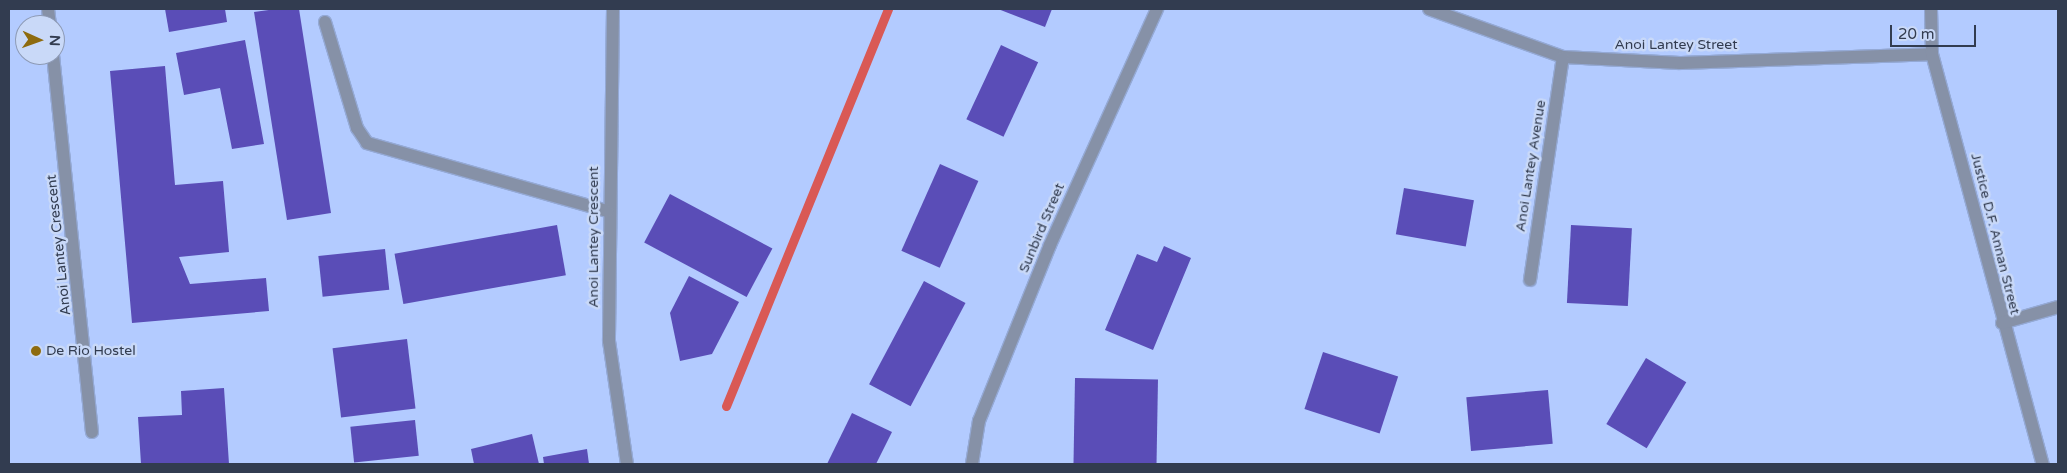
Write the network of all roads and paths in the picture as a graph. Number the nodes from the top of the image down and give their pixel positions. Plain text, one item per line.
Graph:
1 (613, 9) edge
2 (1157, 9) edge
3 (1429, 9) edge
4 (1931, 9) edge
5 (325, 22) dead end
6 (1932, 54) junction
7 (1563, 58) junction
8 (54, 65) edge
9 (608, 211) junction
10 (1530, 280) dead end
11 (2058, 307) edge
12 (2002, 323) junction
13 (92, 432) dead end
14 (627, 464) edge
15 (972, 464) edge
16 (2043, 464) edge

1 - 9 street, Anoi Lantey Crescent
2 - 15 street, Sunbird Street
3 - 7 street, Anoi Lantey Street
4 - 6 street, Justice D.F. Annan Street
5 - 9 street
6 - 7 street, Anoi Lantey Street
6 - 12 street, Justice D.F. Annan Street
7 - 10 street, Anoi Lantey Avenue
8 - 13 street, Anoi Lantey Crescent
9 - 14 street, Anoi Lantey Crescent
11 - 12 street
12 - 16 street, Justice D.F. Annan Street

